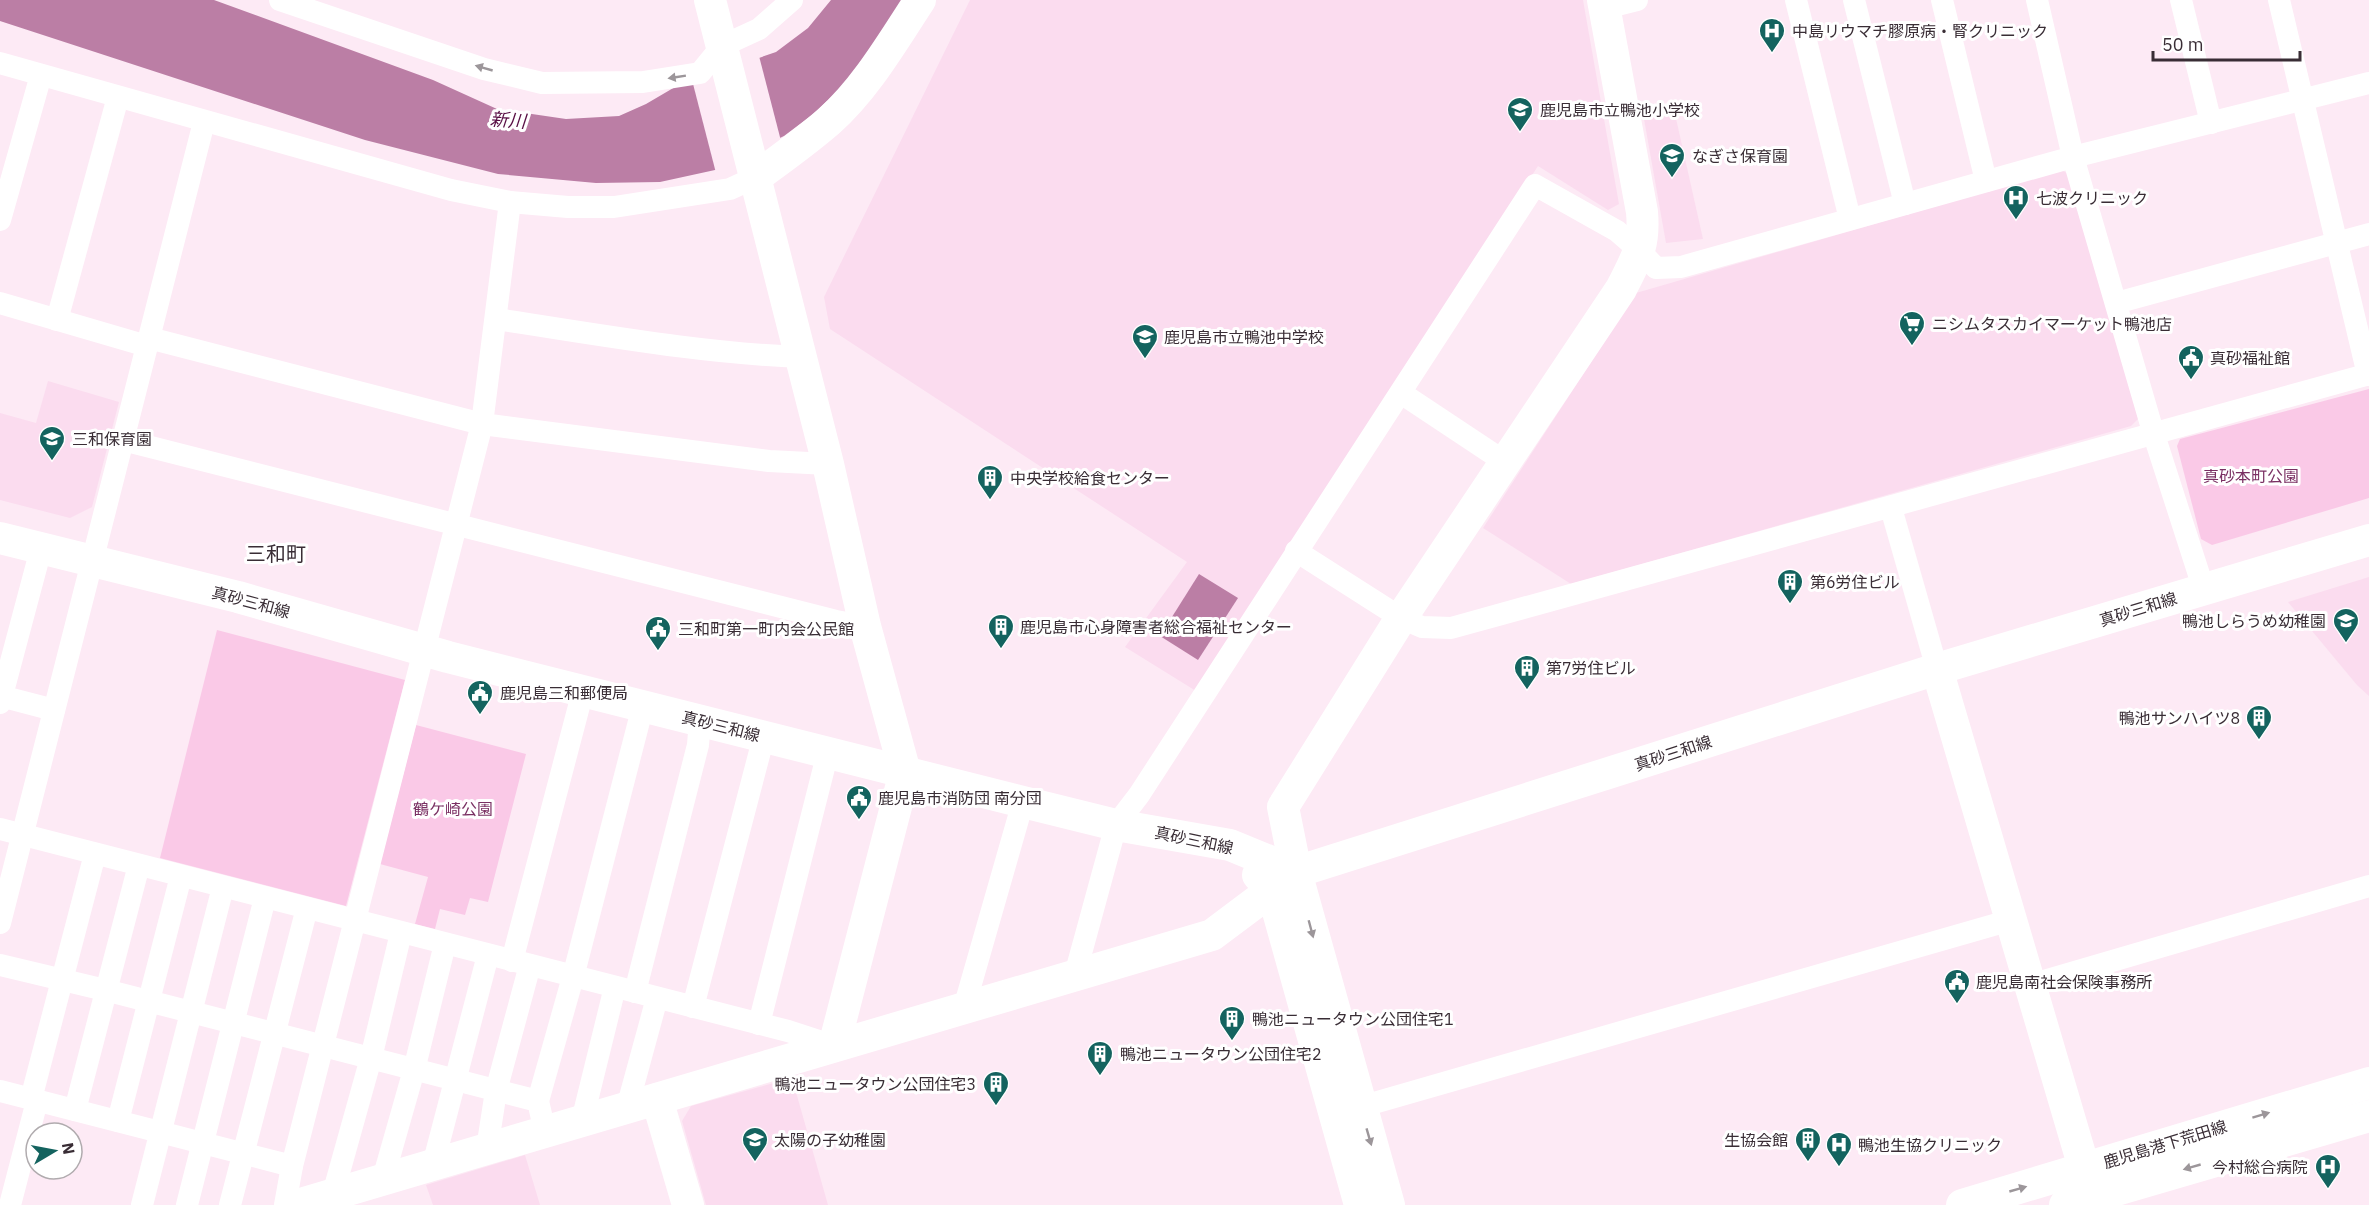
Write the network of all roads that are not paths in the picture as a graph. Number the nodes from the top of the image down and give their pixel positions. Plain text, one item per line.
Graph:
1 (280, 0) edge
2 (710, 0) edge
3 (792, 0) edge
4 (920, 0) edge
5 (1637, 0) edge
6 (1796, 0) edge
7 (1854, 0) edge
8 (1942, 0) edge
9 (2037, 0) edge
10 (2181, 0) edge
11 (2278, 0) edge
12 (1604, 4) edge
13 (722, 46) junction
14 (0, 63) edge
15 (42, 75) junction
16 (2369, 83) edge
17 (118, 97) junction
18 (2302, 100) junction
19 (204, 122) junction
20 (2211, 123) junction
21 (2073, 157) junction
22 (754, 170) junction
23 (1986, 181) junction
24 (510, 202) junction
25 (1905, 204) junction
26 (1850, 219) junction
27 (0, 220) edge
28 (2369, 234) edge
29 (2336, 243) junction
30 (1641, 251) junction
31 (0, 303) edge
32 (2116, 303) junction
33 (496, 319) junction
34 (57, 320) junction
35 (148, 342) junction
36 (801, 357) junction
37 (2368, 374) edge
38 (1401, 393) junction
39 (482, 424) junction
40 (2154, 435) junction
41 (123, 440) junction
42 (1505, 462) junction
43 (828, 464) junction
44 (1891, 508) junction
45 (456, 524) junction
46 (0, 538) edge
47 (2369, 540) edge
48 (41, 549) junction
49 (1296, 550) junction
50 (92, 561) junction
51 (2204, 590) junction
52 (1401, 618) junction
53 (865, 626) junction
54 (424, 651) junction
55 (1937, 669) junction
56 (584, 691) junction
57 (0, 699) edge
58 (643, 706) junction
59 (54, 710) junction
60 (700, 720) junction
61 (764, 736) junction
62 (828, 753) junction
63 (905, 772) junction
64 (1023, 802) junction
65 (1116, 825) junction
66 (0, 829) edge
67 (22, 835) junction
68 (96, 854) junction
69 (139, 865) junction
70 (181, 876) junction
71 (1284, 881) junction
72 (2369, 886) edge
73 (223, 887) junction
74 (265, 898) junction
75 (307, 909) junction
76 (2010, 920) junction
77 (356, 921) junction
78 (0, 923) edge
79 (401, 933) junction
80 (445, 944) junction
81 (488, 955) junction
82 (521, 963) junction
83 (0, 965) edge
84 (1075, 975) junction
85 (573, 977) junction
86 (63, 981) junction
87 (2030, 986) junction
88 (105, 990) junction
89 (625, 990) junction
90 (657, 998) junction
91 (147, 1002) junction
92 (693, 1007) junction
93 (964, 1008) junction
94 (190, 1013) junction
95 (232, 1023) junction
96 (759, 1024) junction
97 (274, 1034) junction
98 (323, 1046) junction
99 (834, 1046) junction
100 (371, 1058) junction
101 (414, 1070) junction
102 (454, 1081) junction
103 (2369, 1083) edge
104 (0, 1091) edge
105 (496, 1091) junction
106 (657, 1099) junction
107 (34, 1100) junction
108 (538, 1101) junction
109 (1360, 1107) junction
110 (627, 1108) junction
111 (75, 1110) junction
112 (2369, 1116) edge
113 (118, 1121) junction
114 (582, 1121) junction
115 (160, 1132) junction
116 (544, 1132) junction
117 (203, 1143) junction
118 (487, 1149) junction
119 (244, 1153) junction
120 (433, 1165) junction
121 (292, 1166) junction
122 (383, 1179) junction
123 (333, 1194) junction
124 (2084, 1194) edge
125 (10, 1205) edge
126 (142, 1205) edge
127 (187, 1205) edge
128 (231, 1205) edge
129 (285, 1205) edge
130 (297, 1205) edge
131 (688, 1205) edge
132 (1360, 1205) edge
133 (1389, 1205) edge
134 (1962, 1205) edge

13 -> 1 street
2 - 13 street
3 - 13 street
4 - 22 street
5 - 12 street
6 - 26 street
7 - 25 street
8 - 23 street
9 - 21 street
10 - 20 street
11 - 18 street
12 - 30 street
13 - 22 street
14 - 15 street
15 - 17 street
15 - 27 street
16 - 18 street
17 - 19 street
17 - 34 street
18 - 20 street
18 - 29 street
19 - 24 street
19 - 35 street
20 - 21 street
21 - 23 street
21 - 32 street
22 - 24 street
22 - 36 street
23 - 25 street
24 - 33 street
25 - 26 street
26 - 30 street
28 - 29 street
29 - 32 street
29 - 37 street
30 - 38 street
30 - 42 street
31 - 34 street
32 - 40 street
33 - 36 street
33 - 39 street
34 - 35 street
35 - 39 street
35 - 41 street
36 - 43 street
37 - 40 street
38 - 42 street
38 - 49 street
39 - 43 street
39 - 45 street
40 - 44 street
40 - 51 street
41 - 45 street
41 - 50 street
42 - 52 street
43 - 53 street
44 - 52 street
44 - 55 street
45 - 53 street
45 - 54 street
46 - 48 street, 真砂三和線
47 - 51 street, 真砂三和線
48 - 50 street, 真砂三和線
48 - 57 street
49 - 52 street
49 - 65 street
50 - 54 street, 真砂三和線
50 - 59 street
51 - 55 street, 真砂三和線
52 - 71 street
53 - 63 street
54 - 56 street, 真砂三和線
54 - 77 street
55 - 71 street, 真砂三和線
55 - 76 street
56 - 58 street, 真砂三和線
56 - 82 street
57 - 59 street
58 - 60 street, 真砂三和線
58 - 85 street
59 - 67 street
60 - 61 street, 真砂三和線
60 - 89 street
61 - 62 street, 真砂三和線
61 - 92 street
62 - 63 street, 真砂三和線
62 - 96 street
63 - 64 street, 真砂三和線
63 - 99 street
64 - 65 street, 真砂三和線
64 - 93 street
65 - 71 street, 真砂三和線
65 - 84 street
66 - 67 street
67 - 68 street
67 - 78 street
68 - 69 street
68 - 86 street
69 - 70 street
69 - 88 street
70 - 73 street
70 - 91 street
71 - 84 street
71 -> 109 street
71 - 132 street
72 - 87 street
73 - 74 street
73 - 94 street
74 - 75 street
74 - 95 street
75 - 77 street
75 - 97 street
76 - 87 street
76 - 109 street
77 - 79 street
77 - 98 street
79 - 80 street
79 - 100 street
80 - 81 street
80 - 101 street
81 - 82 street
81 - 102 street
82 - 85 street
82 - 105 street
83 - 86 street
84 - 93 street
85 - 89 street
85 - 108 street
86 - 88 street
86 - 107 street
87 - 124 street
88 - 91 street
88 - 111 street
89 - 90 street
89 - 114 street
90 - 92 street
90 - 110 street
91 - 94 street
91 - 113 street
92 - 96 street
93 - 99 street
94 - 95 street
94 - 115 street
95 - 97 street
95 - 117 street
96 - 99 street
97 - 98 street
97 - 119 street
98 - 100 street
98 - 121 street
99 - 106 street
100 - 101 street
100 - 123 street
101 - 102 street
101 - 122 street
102 - 105 street
102 - 120 street
124 -> 103 street, 鹿児島港下荒田線
104 - 107 street
105 - 108 street
105 - 118 street
106 - 110 street
106 - 131 street
107 - 111 street
107 - 125 street
108 - 116 street
109 -> 133 street
110 - 114 street
111 - 113 street
112 -> 124 street, 鹿児島港下荒田線
113 - 115 street
114 - 116 street
115 - 117 street
115 - 126 street
116 - 118 street
117 - 119 street
117 - 127 street
118 - 120 street
119 - 121 street
119 - 128 street
120 - 122 street
121 - 129 street
122 - 123 street
123 - 130 street
134 -> 124 street, 鹿児島港下荒田線

